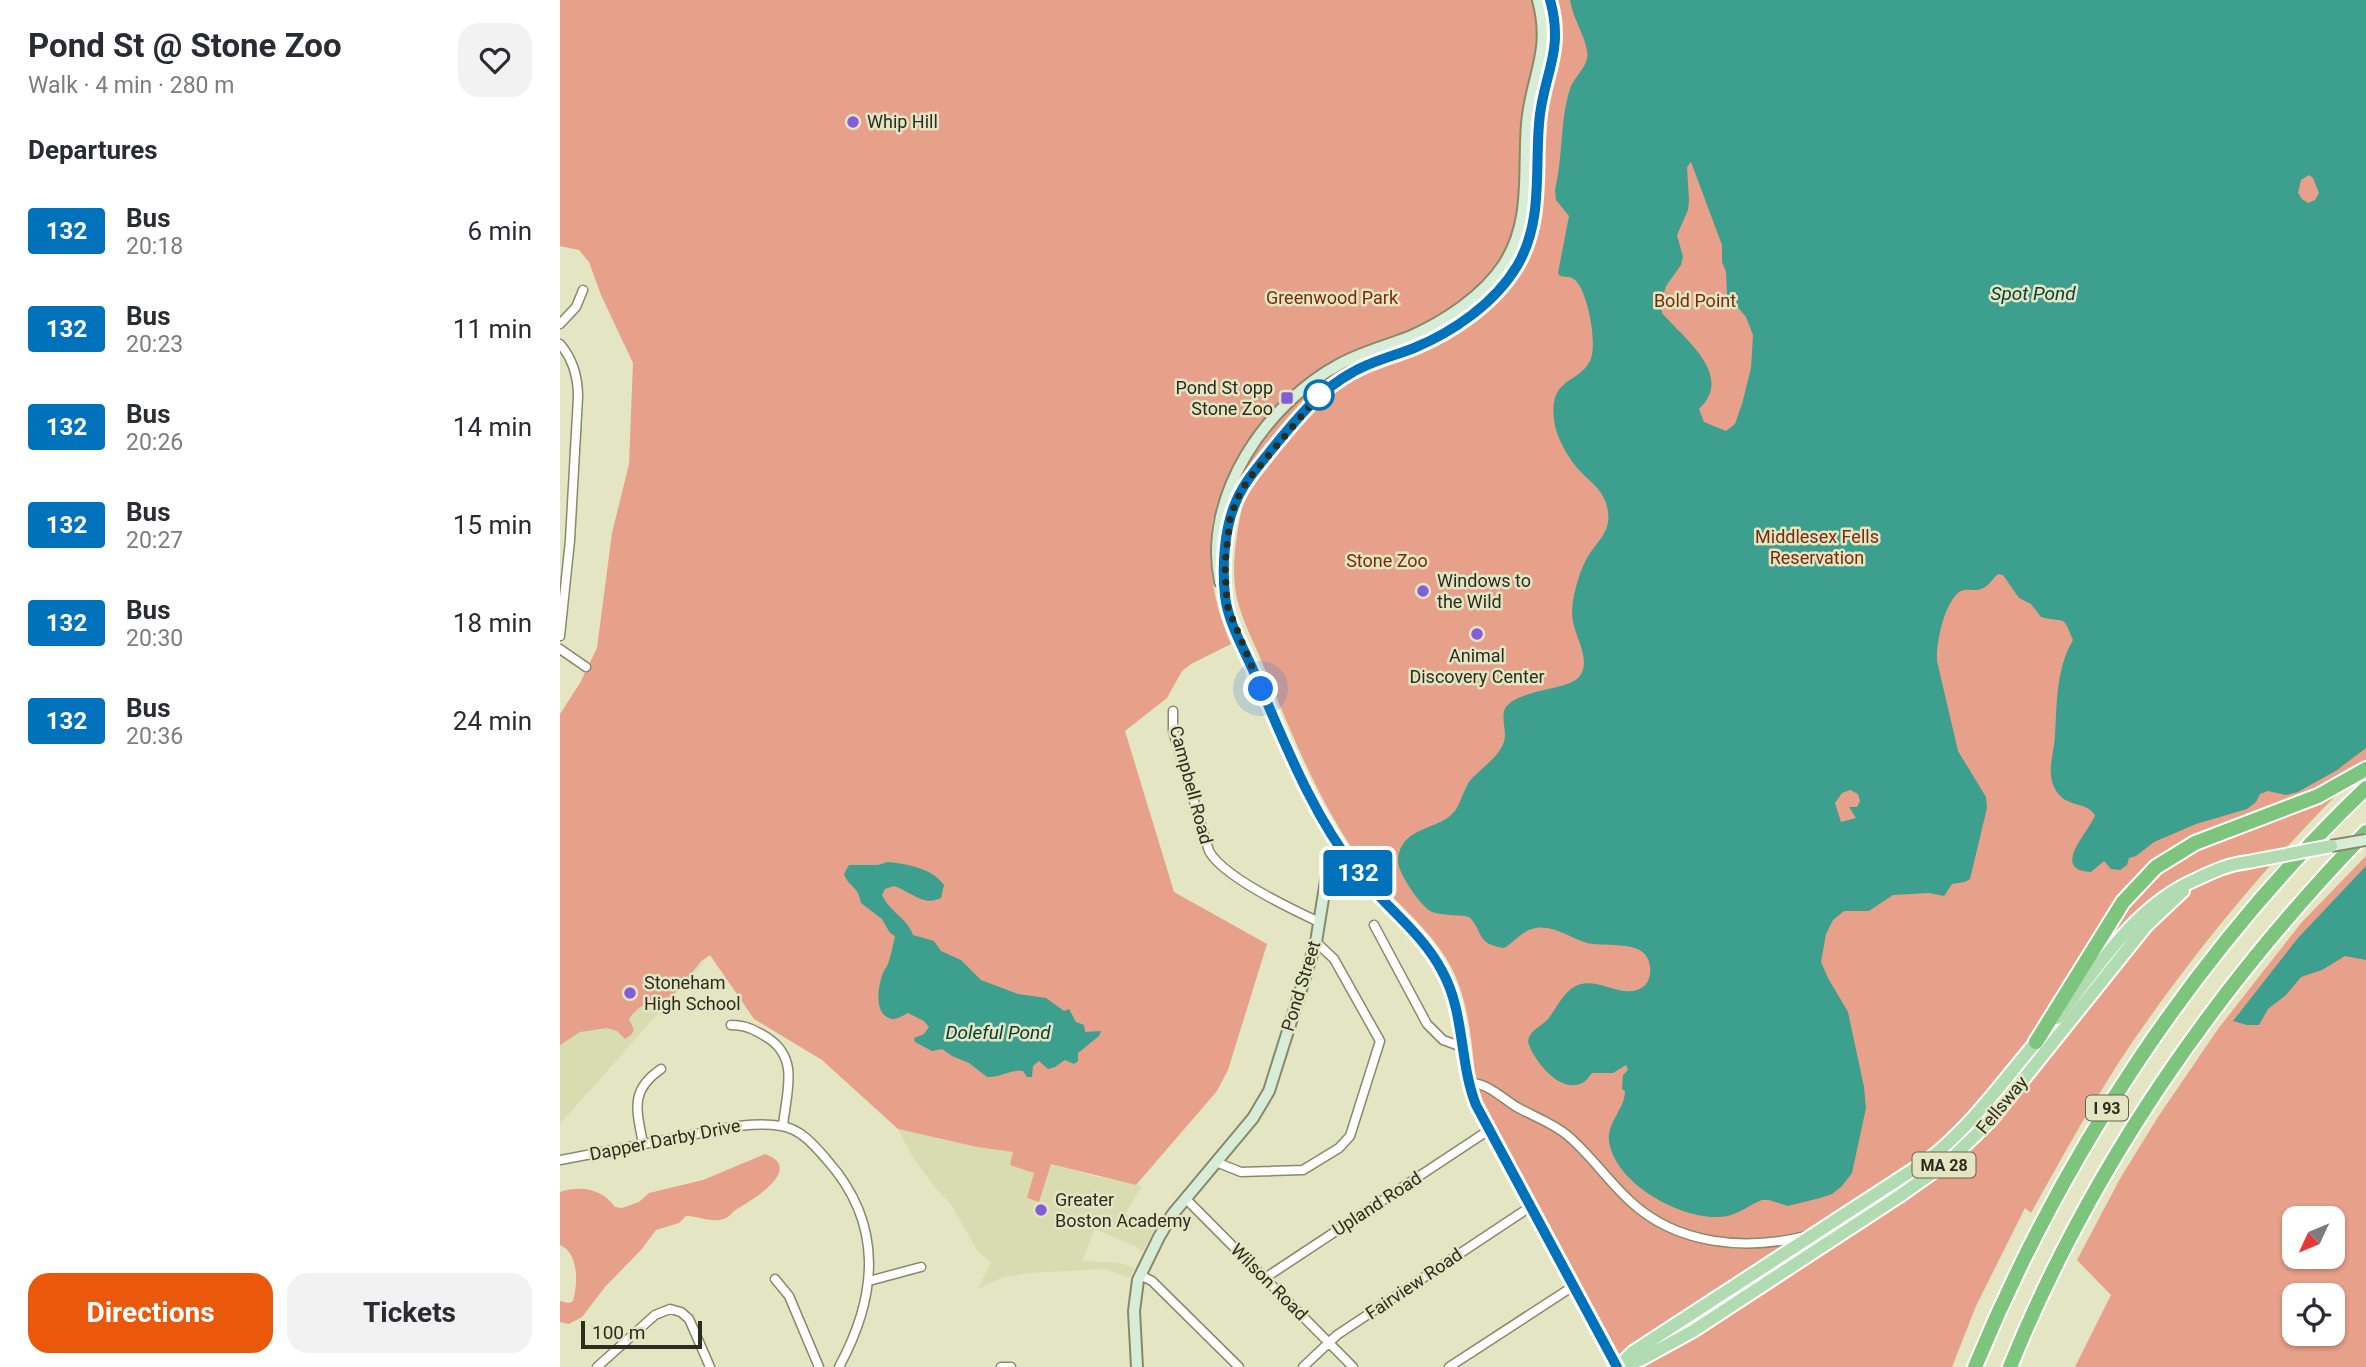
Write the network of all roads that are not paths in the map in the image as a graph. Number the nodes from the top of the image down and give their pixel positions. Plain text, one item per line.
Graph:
1 (1538, 0) edge
2 (1550, 0) edge
3 (583, 290) dead end
4 (560, 324) edge
5 (560, 344) edge
6 (1225, 595) junction
7 (560, 636) edge
8 (560, 649) edge
9 (586, 667) dead end
10 (1173, 711) dead end
11 (2366, 769) edge
12 (2366, 788) edge
13 (2366, 832) edge
14 (2366, 839) edge
15 (2331, 846) joint
16 (1343, 853) junction
17 (2198, 878) junction
18 (1320, 922) junction
19 (1374, 925) dead end
20 (1316, 942) junction
21 (731, 1024) dead end
22 (2036, 1042) junction
23 (1462, 1047) junction
24 (661, 1069) dead end
25 (1469, 1083) junction
26 (783, 1126) junction
27 (1489, 1130) junction
28 (643, 1144) junction
29 (560, 1160) edge
30 (1216, 1162) junction
31 (1185, 1198) junction
32 (1530, 1206) junction
33 (1818, 1232) junction
34 (921, 1267) dead end
35 (1140, 1275) junction
36 (1265, 1278) junction
37 (775, 1279) dead end
38 (869, 1281) junction
39 (1572, 1287) junction
40 (1328, 1342) junction
41 (597, 1367) edge
42 (710, 1367) edge
43 (819, 1367) edge
44 (839, 1367) edge
45 (1001, 1367) edge
46 (1011, 1367) edge
47 (1137, 1367) edge
48 (1239, 1367) edge
49 (1303, 1367) edge
50 (1353, 1367) edge
51 (1449, 1367) edge
52 (1618, 1367) edge
53 (1975, 1367) edge
54 (2010, 1367) edge

1 - 6 main road
2 - 6 main road
3 - 4 street
5 - 7 street
6 - 16 main road
8 - 9 street
10 - 18 street, Campbell Road
11 - 22 highway
12 - 53 highway, I 93
13 - 54 highway, I 93
14 - 15 main road, Fellsway / MA 28, bridge
15 - 17 main road, Fellsway / MA 28, bridge
16 - 18 main road, Pond Street
16 - 23 main road
17 - 22 main road, Fellsway / MA 28
17 - 52 main road, Fellsway / MA 28
18 - 20 main road, Pond Street
19 - 23 street
20 - 30 main road, Pond Street
20 - 30 street
21 - 26 street
22 - 33 main road, Fellsway / MA 28
23 - 25 main road
24 - 28 street
25 - 27 main road
25 - 33 street
26 - 28 street, Dapper Darby Drive
26 - 38 street
27 - 32 main road
27 - 36 street, Upland Road
28 - 29 street, Dapper Darby Drive
30 - 31 main road, Pond Street
31 - 35 main road, Pond Street
31 - 36 street, Wilson Road
32 - 39 main road
32 - 40 street, Fairview Road
33 - 52 main road, Fellsway / MA 28
34 - 38 street
35 - 47 main road, Pond Street
35 - 48 street
36 - 40 street, Wilson Road
37 - 43 street
38 - 44 street
39 - 51 street
39 - 52 main road
40 - 49 street, Fairview Road
40 - 50 street, Wilson Road
41 - 42 street
45 - 46 street

